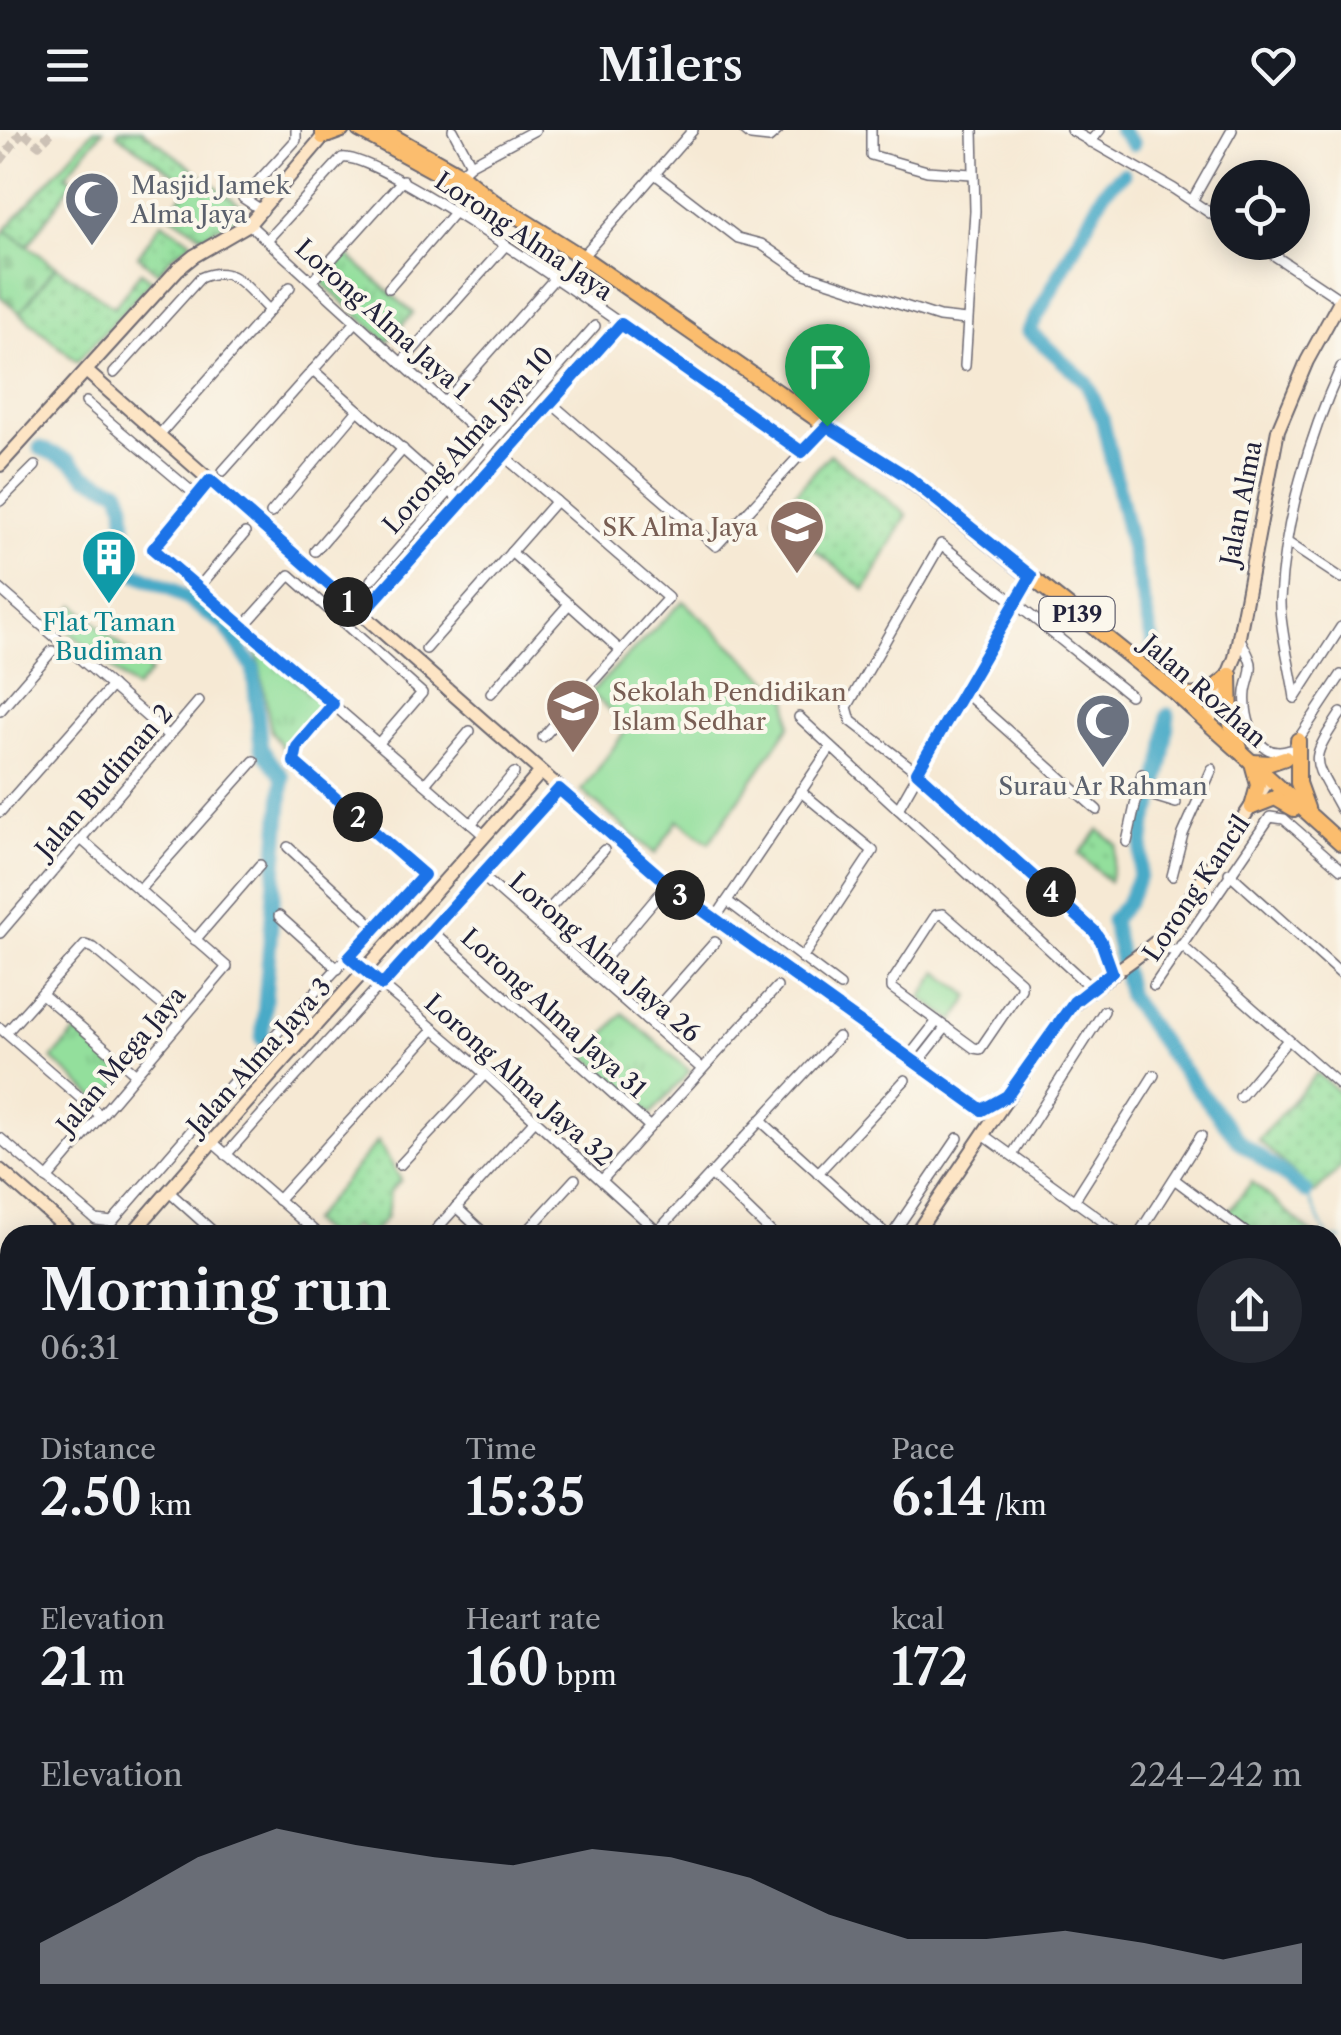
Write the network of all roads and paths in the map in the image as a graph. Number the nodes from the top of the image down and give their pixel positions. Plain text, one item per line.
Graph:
1 (296, 130) edge
2 (342, 130) edge
3 (382, 130) edge
4 (453, 130) edge
5 (536, 130) edge
6 (692, 130) edge
7 (744, 130) edge
8 (778, 130) edge
9 (871, 130) edge
10 (973, 130) edge
11 (1072, 130) edge
12 (1100, 130) edge
13 (358, 131) edge
14 (325, 132) edge
15 (1228, 133) edge
16 (1090, 142) junction
17 (466, 169) junction
18 (655, 174) junction
19 (972, 174) junction
20 (403, 180) junction
21 (493, 200) junction
22 (1192, 201) junction
23 (262, 211) junction
24 (1210, 213) edge
25 (453, 214) junction
26 (250, 224) junction
27 (266, 240) junction
28 (505, 246) junction
29 (582, 257) junction
30 (1281, 260) edge
31 (556, 278) junction
32 (312, 282) junction
33 (290, 288) dead end
34 (389, 288) dead end
35 (1341, 300) edge
36 (269, 310) junction
37 (966, 320) junction
38 (356, 322) junction
39 (621, 324) junction
40 (595, 326) dead end
41 (401, 363) junction
42 (965, 366) dead end
43 (1341, 368) edge
44 (313, 370) junction
45 (86, 371) junction
46 (114, 373) dead end
47 (86, 402) dead end
48 (445, 402) junction
49 (551, 403) junction
50 (358, 410) junction
51 (827, 426) junction
52 (159, 435) junction
53 (490, 444) junction
54 (402, 450) junction
55 (802, 452) junction
56 (504, 456) junction
57 (0, 465) edge
58 (35, 466) dead end
59 (223, 471) dead end
60 (210, 480) junction
61 (449, 490) junction
62 (197, 496) junction
63 (0, 501) edge
64 (556, 501) junction
65 (462, 502) junction
66 (270, 513) dead end
67 (245, 533) dead end
68 (1288, 543) junction
69 (315, 551) dead end
70 (511, 552) junction
71 (1031, 576) junction
72 (1341, 578) edge
73 (370, 580) dead end
74 (198, 588) junction
75 (4, 592) edge
76 (1014, 603) junction
77 (0, 604) edge
78 (569, 604) junction
79 (362, 614) junction
80 (243, 627) junction
81 (1341, 628) edge
82 (1240, 638) junction
83 (426, 649) dead end
84 (619, 649) junction
85 (52, 651) dead end
86 (1341, 675) edge
87 (1230, 676) junction
88 (112, 686) junction
89 (963, 691) junction
90 (1174, 692) junction
91 (491, 693) dead end
92 (1130, 694) dead end
93 (199, 701) dead end
94 (333, 704) junction
95 (0, 711) edge
96 (1341, 713) edge
97 (799, 717) dead end
98 (1208, 724) junction
99 (470, 731) dead end
100 (169, 736) junction
101 (542, 737) dead end
102 (378, 744) junction
103 (831, 747) junction
104 (1291, 749) junction
105 (1247, 758) junction
106 (254, 761) dead end
107 (1212, 769) dead end
108 (917, 772) junction
109 (514, 773) dead end
110 (540, 773) junction
111 (1142, 774) dead end
112 (1270, 778) junction
113 (426, 784) junction
114 (559, 789) junction
115 (800, 790) junction
116 (1143, 793) junction
117 (1172, 801) dead end
118 (1252, 806) junction
119 (898, 809) junction
120 (1097, 810) dead end
121 (1341, 810) edge
122 (0, 812) edge
123 (1309, 814) junction
124 (471, 824) junction
125 (485, 836) junction
126 (81, 839) junction
127 (1128, 842) dead end
128 (1341, 843) edge
129 (288, 848) dead end
130 (604, 850) dead end
131 (260, 865) dead end
132 (1341, 869) edge
133 (1229, 874) junction
134 (481, 875) junction
135 (1172, 876) dead end
136 (668, 884) junction
137 (140, 889) junction
138 (727, 901) junction
139 (280, 916) dead end
140 (714, 920) junction
141 (536, 923) junction
142 (376, 928) junction
143 (431, 930) junction
144 (0, 933) edge
145 (195, 940) junction
146 (715, 942) dead end
147 (1180, 947) junction
148 (1146, 951) junction
149 (349, 957) junction
150 (802, 958) junction
151 (338, 969) junction
152 (1115, 971) junction
153 (366, 972) junction
154 (592, 973) junction
155 (1341, 974) edge
156 (382, 985) junction
157 (840, 986) dead end
158 (1154, 986) dead end
159 (777, 987) dead end
160 (1091, 988) junction
161 (42, 994) junction
162 (1104, 1011) dead end
163 (646, 1020) junction
164 (181, 1021) junction
165 (941, 1024) junction
166 (434, 1029) junction
167 (3, 1030) edge
168 (838, 1036) dead end
169 (1288, 1040) junction
170 (263, 1048) junction
171 (913, 1061) junction
172 (278, 1064) junction
173 (702, 1069) junction
174 (136, 1074) junction
175 (485, 1074) junction
176 (1154, 1075) dead end
177 (905, 1080) dead end
178 (1341, 1086) edge
179 (1007, 1096) junction
180 (1240, 1097) dead end
181 (982, 1110) junction
182 (100, 1116) junction
183 (535, 1120) junction
184 (760, 1120) junction
185 (650, 1126) junction
186 (982, 1134) junction
187 (1202, 1136) dead end
188 (0, 1138) edge
189 (958, 1138) dead end
190 (211, 1142) junction
191 (973, 1147) junction
192 (226, 1155) junction
193 (1012, 1155) junction
194 (400, 1164) dead end
195 (0, 1170) edge
196 (710, 1174) junction
197 (818, 1174) junction
198 (575, 1178) dead end
199 (46, 1179) junction
200 (1174, 1179) junction
201 (602, 1180) junction
202 (168, 1191) junction
203 (278, 1200) junction
204 (1074, 1200) junction
205 (132, 1202) junction
206 (456, 1207) junction
207 (149, 1214) junction
208 (63, 1225) edge
209 (140, 1225) edge
210 (206, 1225) edge
211 (307, 1225) edge
212 (440, 1225) edge
213 (475, 1225) edge
214 (533, 1225) edge
215 (650, 1225) edge
216 (666, 1225) edge
217 (764, 1225) edge
218 (877, 1225) edge
219 (896, 1225) edge
220 (922, 1225) edge
221 (1108, 1225) edge
222 (1144, 1225) edge
223 (1236, 1225) edge

1 - 23 street
2 - 14 main road
3 - 17 main road, Jalan Rozhan / P139
4 - 17 street
5 - 17 street
6 - 18 street
7 - 8 street
9 - 19 street
10 - 19 street
11 - 16 street
12 - 16 street
13 - 21 main road, Jalan Rozhan / P139
14 - 23 street
15 - 22 street
16 - 22 street
17 - 21 main road, Jalan Rozhan / P139
18 - 29 street
18 - 37 street
19 - 37 street
20 - 25 street, Lorong Alma Jaya
20 - 27 street, Lorong Alma Jaya
20 - 32 street
21 - 29 main road, Jalan Rozhan / P139
22 - 24 street
23 - 26 street
25 - 28 street, Lorong Alma Jaya
25 - 34 street
26 - 27 street, Lorong Alma Jaya 1
26 - 45 street
27 - 32 street, Lorong Alma Jaya 1
28 - 31 street, Lorong Alma Jaya
28 - 41 street
29 - 51 main road, Jalan Rozhan / P139
30 - 35 street
31 - 39 street, Lorong Alma Jaya
31 - 48 street
32 - 38 street, Lorong Alma Jaya 1
33 - 36 street
35 - 82 street, Jalan Alma
36 - 46 street
36 - 52 street
37 - 42 street
38 - 41 street, Lorong Alma Jaya 1
38 - 44 street
39 - 49 street, Lorong Alma Jaya 10
39 - 55 street
40 - 53 street, Lorong Alma Jaya 10
41 - 48 street, Lorong Alma Jaya 1
43 - 68 street
44 - 50 street
44 - 59 street
45 - 52 street
45 - 57 street
47 - 62 street
48 - 53 street, Lorong Alma Jaya 1
49 - 55 street
49 - 56 street, Lorong Alma Jaya 10
50 - 54 street
50 - 66 street
51 - 55 street
51 - 71 main road, Jalan Rozhan / P139
52 - 60 street
53 - 61 street, Lorong Alma Jaya 10
54 - 61 street
54 - 69 street
56 - 64 street
56 - 65 street, Lorong Alma Jaya 10
58 - 63 street
60 - 62 street
60 - 79 street
61 - 65 street
61 - 73 street, Lorong Alma Jaya 10
62 - 74 street
64 - 70 street
64 - 84 street
65 - 79 street, Lorong Alma Jaya 10
67 - 74 street
68 - 72 street
68 - 81 street
70 - 78 street
70 - 83 street
71 - 76 street
71 - 90 main road, Jalan Rozhan / P139
74 - 80 street
75 - 77 street
75 - 88 street
76 - 89 street
76 - 92 street, Jalan Rozhan
76 - 108 street, Jalan Rozhan
78 - 84 street
78 - 91 street
79 - 110 street
80 - 94 street
80 - 102 street
82 - 87 street, Jalan Alma
82 - 104 street
84 - 101 street
85 - 95 street
86 - 104 street
87 - 90 main road
87 - 98 street, Jalan Alma
87 - 105 main road
88 - 100 street
88 - 122 street
89 - 108 street
89 - 120 street
90 - 98 main road, Jalan Rozhan / P139
93 - 100 street, Jalan Budiman 2
94 - 102 street
94 - 142 street, Jalan Alma Jaya 3
96 - 121 street
97 - 103 street
98 - 105 main road, Jalan Rozhan / P139
99 - 113 street
100 - 126 street, Jalan Budiman 2
102 - 113 street
103 - 115 street
103 - 119 street
104 - 105 main road
104 - 112 street
104 - 123 main road
105 - 112 main road, Jalan Rozhan / P139
105 - 118 main road
106 - 137 street
107 - 135 street
108 - 119 street
108 - 152 street
109 - 124 street
110 - 114 street
110 - 125 street, Jalan Alma Jaya 3
111 - 116 street
112 - 118 street
112 - 123 main road, Jalan Rozhan / P139
113 - 124 street
114 - 134 street, Jalan Alma Jaya 3
114 - 136 street
115 - 138 street
115 - 150 street
116 - 117 street
116 - 127 street
118 - 123 main road
118 - 148 street
119 - 160 street
123 - 128 main road, Jalan Rozhan / P139
124 - 125 street
125 - 153 street, Jalan Alma Jaya 3
126 - 137 street
126 - 144 street, Jalan Budiman 2
129 - 142 street
130 - 141 street
131 - 145 street
132 - 133 street, Lorong Kancil
133 - 147 street, Lorong Kancil
133 - 155 street
134 - 141 street, Lorong Alma Jaya 26
134 - 143 street, Jalan Alma Jaya 3
136 - 140 street
136 - 154 street
137 - 145 street
138 - 140 street
138 - 150 street
139 - 151 street
140 - 171 street
141 - 154 street, Lorong Alma Jaya 26
142 - 149 street, Jalan Alma Jaya 3
143 - 156 street, Jalan Alma Jaya 3
143 - 185 street, Lorong Alma Jaya 31
145 - 164 street, Jalan Mega Jaya
146 - 163 street
147 - 148 street
147 - 158 street, Lorong Kancil
147 - 169 street
148 - 152 street
149 - 151 street, Jalan Alma Jaya 3
149 - 153 street, Lorong Alma Jaya 32
150 - 157 street
151 - 170 street, Jalan Alma Jaya 3
152 - 160 street
153 - 156 street, Lorong Alma Jaya 32
153 - 172 street, Jalan Alma Jaya 3
154 - 163 street, Lorong Alma Jaya 26
156 - 166 street, Lorong Alma Jaya 32
156 - 192 street, Jalan Alma Jaya 3
159 - 173 street
160 - 179 street
161 - 164 street
161 - 167 street
161 - 174 street
162 - 193 street
163 - 173 street, Lorong Alma Jaya 26
164 - 174 street, Jalan Mega Jaya
165 - 165 street
165 - 171 street
166 - 175 street, Lorong Alma Jaya 32
166 - 203 street
167 - 182 street
168 - 184 street
169 - 178 street
169 - 180 street
170 - 172 street
170 - 205 street, Jalan Alma Jaya 3
171 - 181 street
172 - 190 street, Jalan Alma Jaya 3
173 - 185 street
174 - 182 street, Jalan Mega Jaya
175 - 183 street, Lorong Alma Jaya 32
175 - 194 street
176 - 204 street
177 - 197 street
179 - 181 street
179 - 186 street
181 - 191 street
182 - 199 street, Jalan Mega Jaya
183 - 201 street, Lorong Alma Jaya 32
183 - 206 street
184 - 196 street
184 - 197 street
185 - 201 street
186 - 191 street
186 - 193 street
187 - 200 street
188 - 199 street
189 - 219 street
190 - 192 street
190 - 202 street, Jalan Alma Jaya 3
191 - 220 street
192 - 203 street
193 - 204 street
195 - 208 street
196 - 216 street
196 - 217 street
197 - 218 street
198 - 214 street
199 - 205 street, Jalan Alma Jaya 3
200 - 222 street
200 - 223 street
201 - 215 street, Lorong Alma Jaya 32
202 - 207 street, Jalan Alma Jaya 3
202 - 210 street
203 - 211 street
204 - 221 street
205 - 207 street
206 - 212 street
206 - 213 street
207 - 209 street, Jalan Alma Jaya 3

